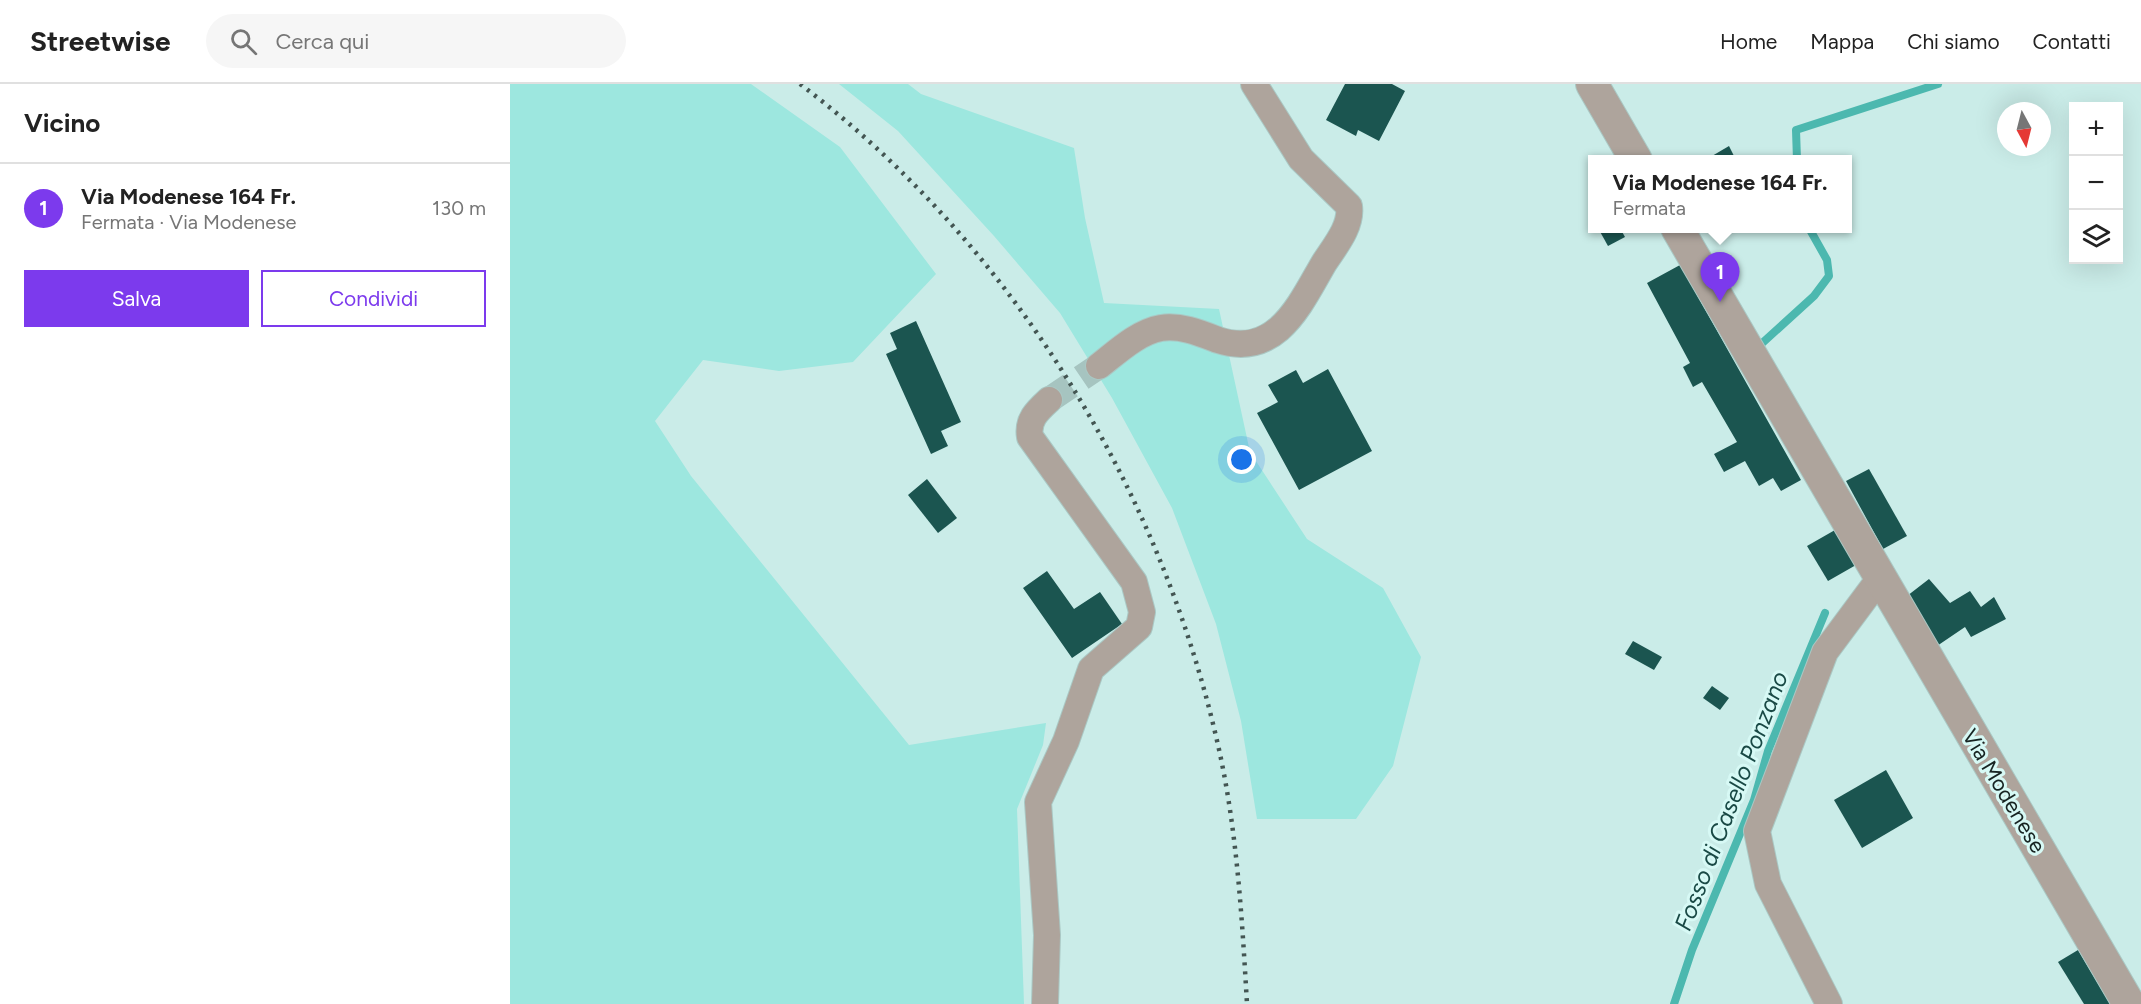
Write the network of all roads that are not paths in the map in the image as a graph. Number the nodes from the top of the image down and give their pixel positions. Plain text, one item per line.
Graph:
1 (1254, 84) edge
2 (1592, 84) edge
3 (1634, 155) edge
4 (1680, 233) edge
5 (1099, 366) tunnel mouth
6 (1049, 400) tunnel mouth
7 (1880, 579) junction
8 (1045, 1004) edge
9 (1829, 1004) edge
10 (2129, 1004) edge

1 - 5 street
2 - 3 street
4 - 7 street, Via Modenese
6 - 8 street
7 - 9 street
7 - 10 street, Via Modenese

